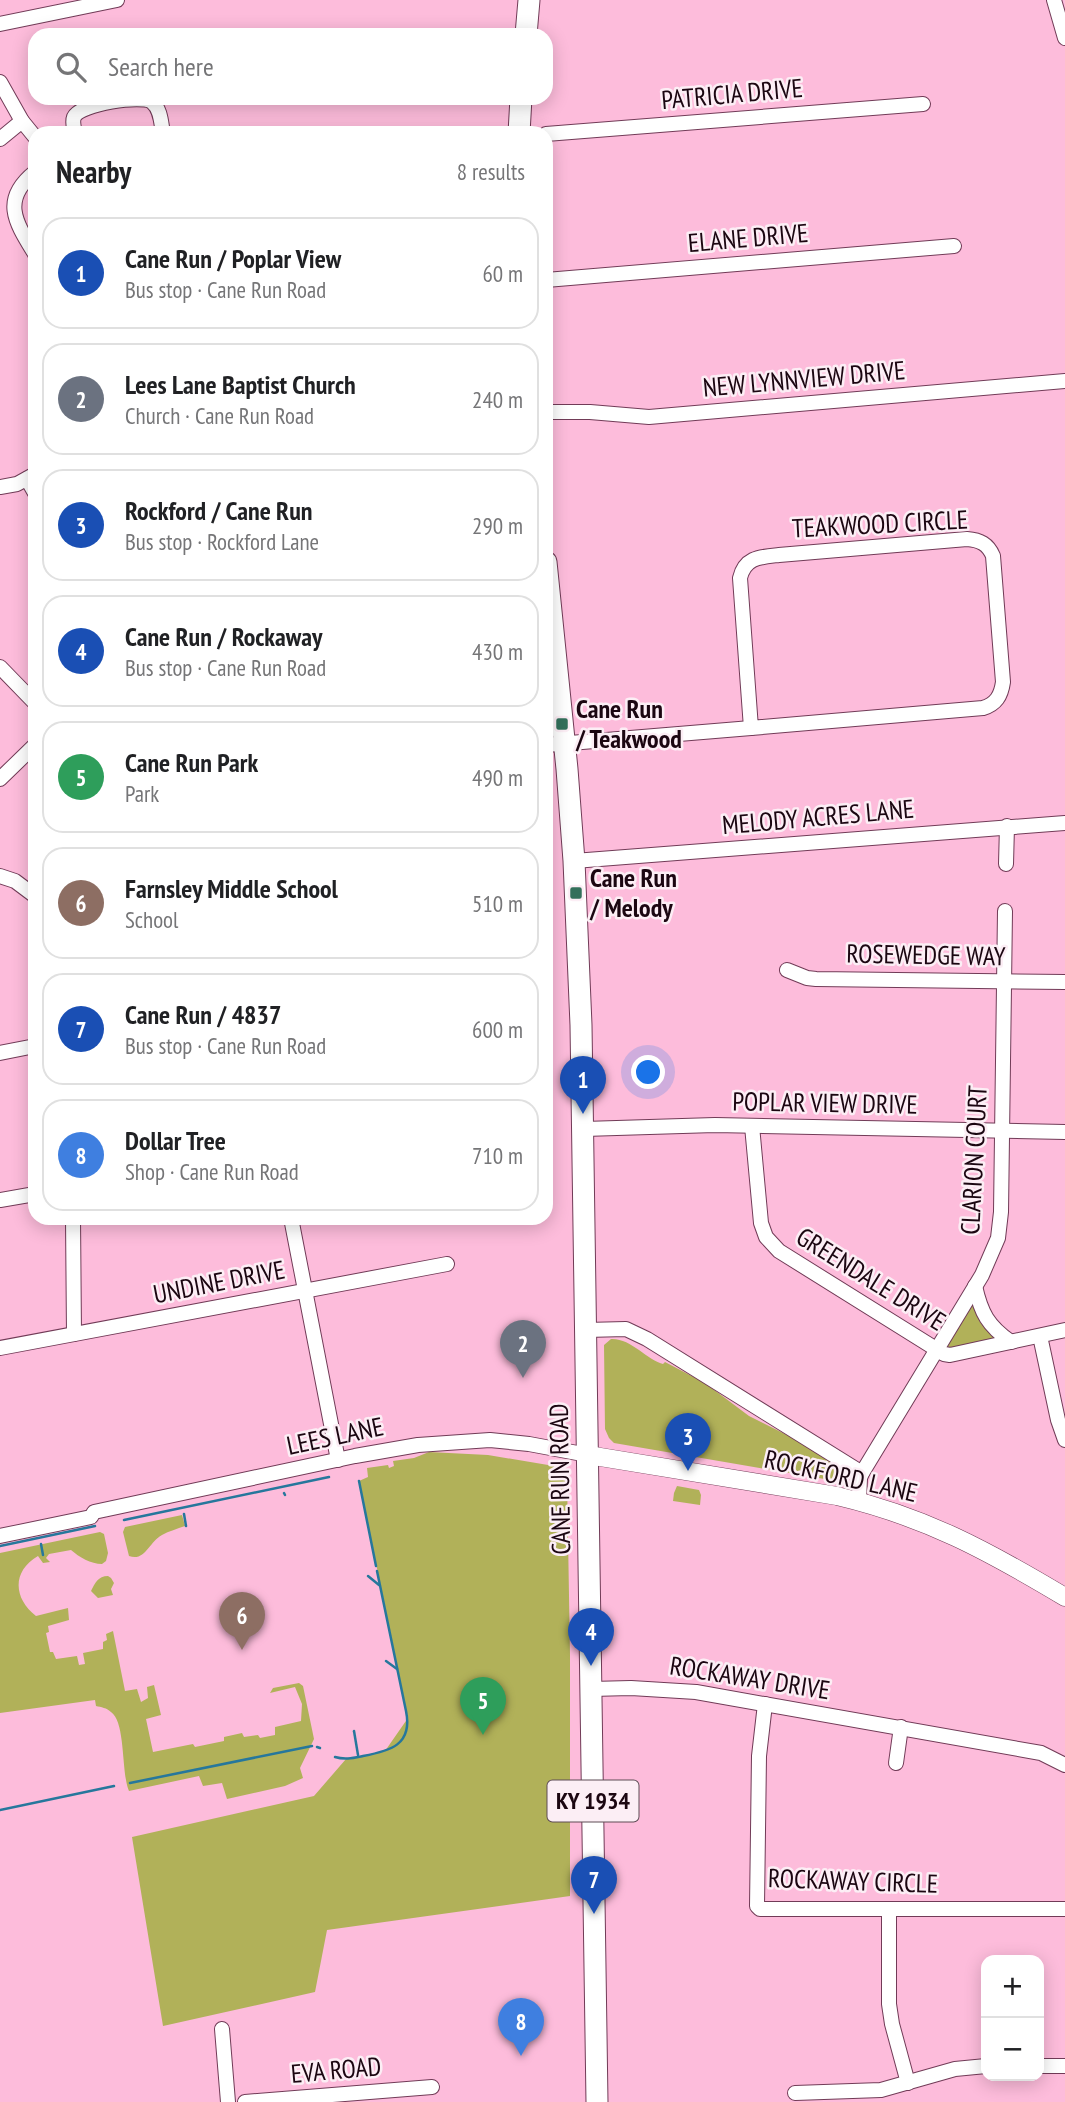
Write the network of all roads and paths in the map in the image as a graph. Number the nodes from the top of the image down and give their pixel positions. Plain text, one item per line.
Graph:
1 (117, 0) edge
2 (529, 0) edge
3 (1054, 0) edge
4 (0, 24) edge
5 (527, 28) edge
6 (1065, 38) edge
7 (0, 82) edge
8 (923, 104) dead end
9 (99, 105) edge
10 (156, 105) edge
11 (521, 105) edge
12 (22, 121) junction
13 (74, 126) edge
14 (161, 126) edge
15 (519, 126) edge
16 (28, 128) edge
17 (553, 133) edge
18 (0, 139) edge
19 (28, 178) edge
20 (28, 242) edge
21 (954, 246) dead end
22 (553, 279) edge
23 (1065, 382) edge
24 (553, 412) edge
25 (28, 478) edge
26 (0, 487) edge
27 (0, 667) edge
28 (28, 696) edge
29 (553, 704) edge
30 (751, 727) junction
31 (555, 744) edge
32 (28, 752) edge
33 (0, 779) edge
34 (1065, 822) edge
35 (1007, 826) junction
36 (574, 861) junction
37 (1006, 864) dead end
38 (0, 876) edge
39 (28, 891) edge
40 (1006, 911) dead end
41 (787, 970) dead end
42 (1004, 981) junction
43 (1065, 982) edge
44 (28, 1047) edge
45 (0, 1053) edge
46 (752, 1126) junction
47 (583, 1129) junction
48 (1002, 1131) junction
49 (1065, 1132) edge
50 (28, 1195) edge
51 (0, 1200) edge
52 (74, 1225) edge
53 (292, 1225) edge
54 (447, 1264) dead end
55 (975, 1286) junction
56 (305, 1290) junction
57 (586, 1330) junction
58 (1065, 1330) edge
59 (74, 1334) junction
60 (1040, 1336) junction
61 (1011, 1342) junction
62 (0, 1348) edge
63 (936, 1348) junction
64 (1065, 1440) edge
65 (588, 1455) junction
66 (338, 1460) junction
67 (862, 1473) junction
68 (859, 1501) junction
69 (94, 1512) junction
70 (0, 1528) edge
71 (0, 1536) edge
72 (1065, 1597) edge
73 (591, 1689) junction
74 (765, 1704) junction
75 (901, 1727) junction
76 (897, 1763) dead end
77 (1065, 1765) edge
78 (890, 1909) junction
79 (1065, 1909) edge
80 (222, 2029) dead end
81 (981, 2066) edge
82 (1044, 2066) edge
83 (1065, 2066) edge
84 (908, 2083) junction
85 (432, 2087) dead end
86 (795, 2093) dead end
87 (228, 2102) edge
88 (244, 2102) edge
89 (597, 2102) edge

1 - 4 street
2 - 5 highway
3 - 6 street
7 - 12 street
8 - 17 street, PATRICIA DRIVE
9 - 13 street
10 - 14 street
11 - 15 highway
12 - 16 street
12 - 18 street
19 - 20 street
21 - 22 street, ELANE DRIVE
23 - 24 street, NEW LYNNVIEW DRIVE
25 - 26 street
27 - 28 street
29 - 31 highway, CANE RUN ROAD / KY 1934
30 - 30 street, TEAKWOOD CIRCLE
30 - 31 street, TEAKWOOD CIRCLE
31 - 36 highway, CANE RUN ROAD / KY 1934
32 - 33 street
34 - 35 street, MELODY ACRES LANE
35 - 36 street, MELODY ACRES LANE
35 - 37 street
36 - 47 highway, CANE RUN ROAD / KY 1934
38 - 39 street
40 - 42 street, CLARION COURT
41 - 42 street, ROSEWEDGE WAY
42 - 43 street, ROSEWEDGE WAY
42 - 48 street, CLARION COURT
44 - 45 street
46 - 47 street, POPLAR VIEW DRIVE
46 - 48 street, POPLAR VIEW DRIVE
46 - 63 street, GREENDALE DRIVE
47 - 57 highway, CANE RUN ROAD / KY 1934
48 - 49 street, POPLAR VIEW DRIVE
48 - 55 street, CLARION COURT
50 - 51 street
52 - 59 street
53 - 56 street
54 - 56 street, UNDINE DRIVE
55 - 61 street
55 - 63 street, CLARION COURT
56 - 59 street, UNDINE DRIVE
56 - 66 street
57 - 65 highway, CANE RUN ROAD / KY 1934
57 - 67 street, ROCKFORD LANE
58 - 60 street, GREENDALE DRIVE
59 - 62 street, UNDINE DRIVE
60 - 61 street, GREENDALE DRIVE
60 - 64 street
61 - 63 street, GREENDALE DRIVE
63 - 67 street, CLARION COURT
65 - 66 street, LEES LANE
65 - 68 main road, ROCKFORD LANE
65 - 73 highway, CANE RUN ROAD / KY 1934
66 - 69 street, LEES LANE
67 - 68 street, CLARION COURT
68 - 72 main road, ROCKFORD LANE
69 - 70 street, LEES LANE
69 - 71 street, LEES LANE
73 - 74 street, ROCKAWAY DRIVE
73 - 89 highway, CANE RUN ROAD / KY 1934
74 - 75 street, ROCKAWAY DRIVE
74 - 78 street, ROCKAWAY CIRCLE
75 - 76 street
75 - 77 street, ROCKAWAY DRIVE
78 - 79 street, ROCKAWAY CIRCLE
78 - 84 street
80 - 87 street
81 - 84 street
82 - 83 street
84 - 86 street
85 - 88 street, EVA ROAD

